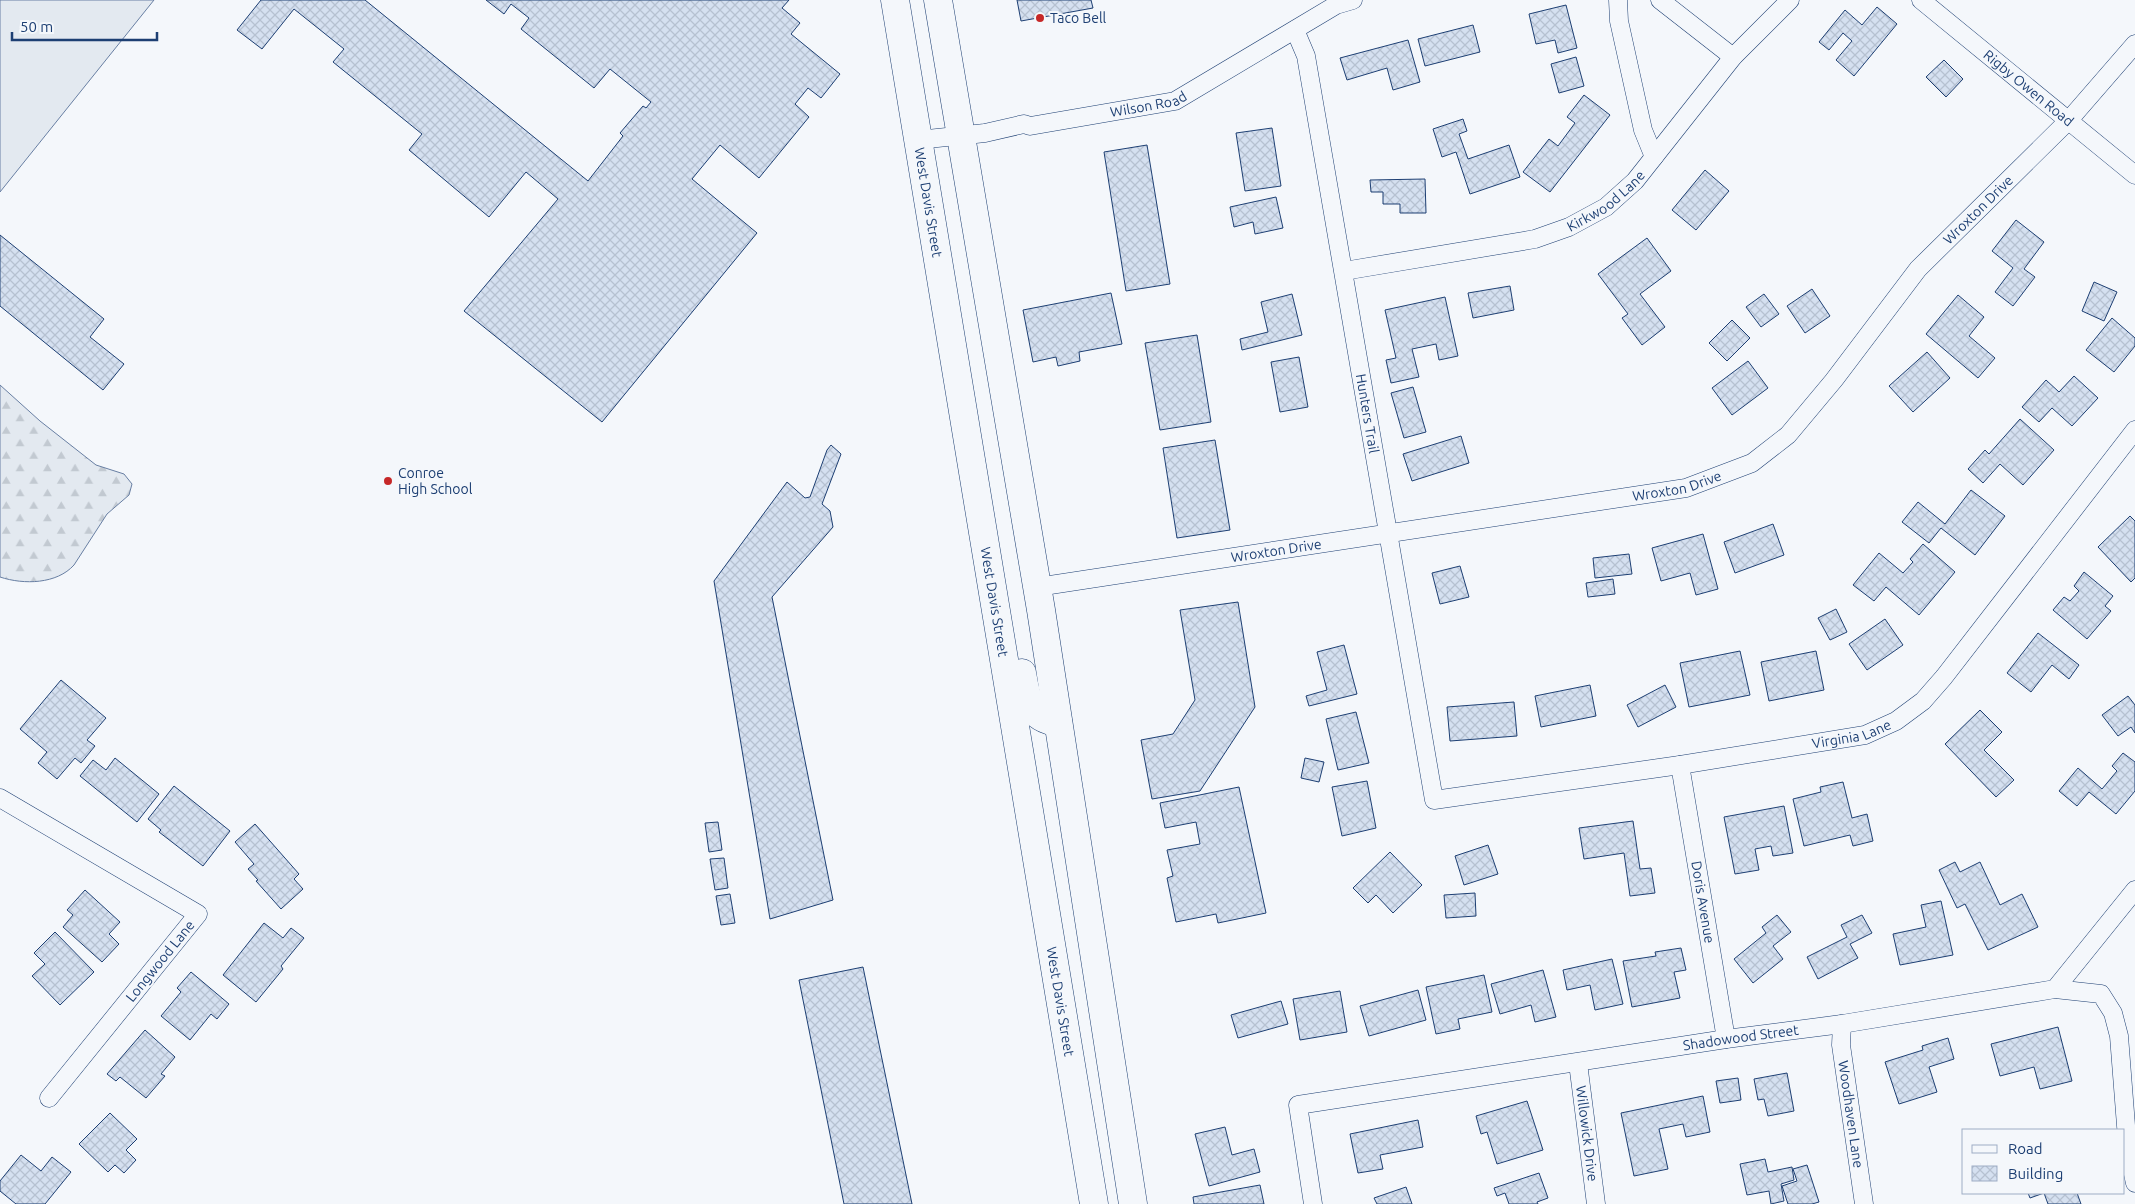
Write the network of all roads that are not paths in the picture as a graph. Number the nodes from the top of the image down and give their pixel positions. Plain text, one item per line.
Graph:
1 (895, 0) edge
2 (938, 0) edge
3 (1353, 0) edge
4 (1618, 0) edge
5 (1660, 0) edge
6 (1790, 0) edge
7 (1921, 0) edge
8 (1295, 30) junction
9 (2135, 44) edge
10 (1733, 58) junction
11 (2068, 120) junction
12 (960, 136) junction
13 (918, 140) junction
14 (1654, 157) junction
15 (2135, 175) edge
16 (1344, 271) junction
17 (2135, 430) edge
18 (972, 462) junction
19 (1386, 533) junction
20 (1037, 587) junction
21 (1058, 722) junction
22 (1680, 765) junction
23 (0, 798) edge
24 (1434, 800) joint
25 (0, 805) edge
26 (72, 840) junction
27 (2135, 890) edge
28 (1047, 915) junction
29 (2055, 989) junction
30 (1842, 1024) junction
31 (1726, 1039) junction
32 (1578, 1063) junction
33 (49, 1098) dead end
34 (1117, 1109) junction
35 (2135, 1183) edge
36 (1096, 1199) edge
37 (1133, 1204) edge
38 (1313, 1204) edge
39 (1596, 1204) edge
40 (1864, 1204) edge

1 - 13 main road, West Davis Street
2 - 12 main road
3 - 8 street, Wilson Road
4 - 14 street
5 - 10 street
6 - 10 street, Kirkwood Lane
7 - 11 street, Rigby Owen Road
8 - 12 street, Wilson Road
8 - 16 street, Hunters Trail
9 - 11 street, Wroxton Drive
10 - 14 street, Kirkwood Lane
11 - 15 street, Rigby Owen Road
11 - 19 street, Wroxton Drive
12 - 13 street, Wilson Road
12 - 20 main road
13 - 18 main road, West Davis Street
14 - 16 street, Kirkwood Lane
16 - 19 street, Hunters Trail
17 - 22 street, Virginia Lane
18 - 21 main road
18 - 28 main road, West Davis Street
19 - 20 street, Wroxton Drive
19 - 24 street, Hunters Trail
20 - 21 main road
21 - 34 main road
22 - 24 street, Virginia Lane
22 - 31 street, Doris Avenue
23 - 26 street, Longwood Lane
25 - 26 street, Longwood Lane
26 - 33 street, Longwood Lane
27 - 29 street
28 - 34 main road
28 - 36 main road, West Davis Street
29 - 30 street, Shadowood Street
29 - 35 street, Shadowood Street
30 - 31 street, Shadowood Street
30 - 40 street, Woodhaven Lane
31 - 32 street, Shadowood Street
32 - 38 street, Shadowood Street
32 - 39 street, Willowick Drive
34 - 37 main road

